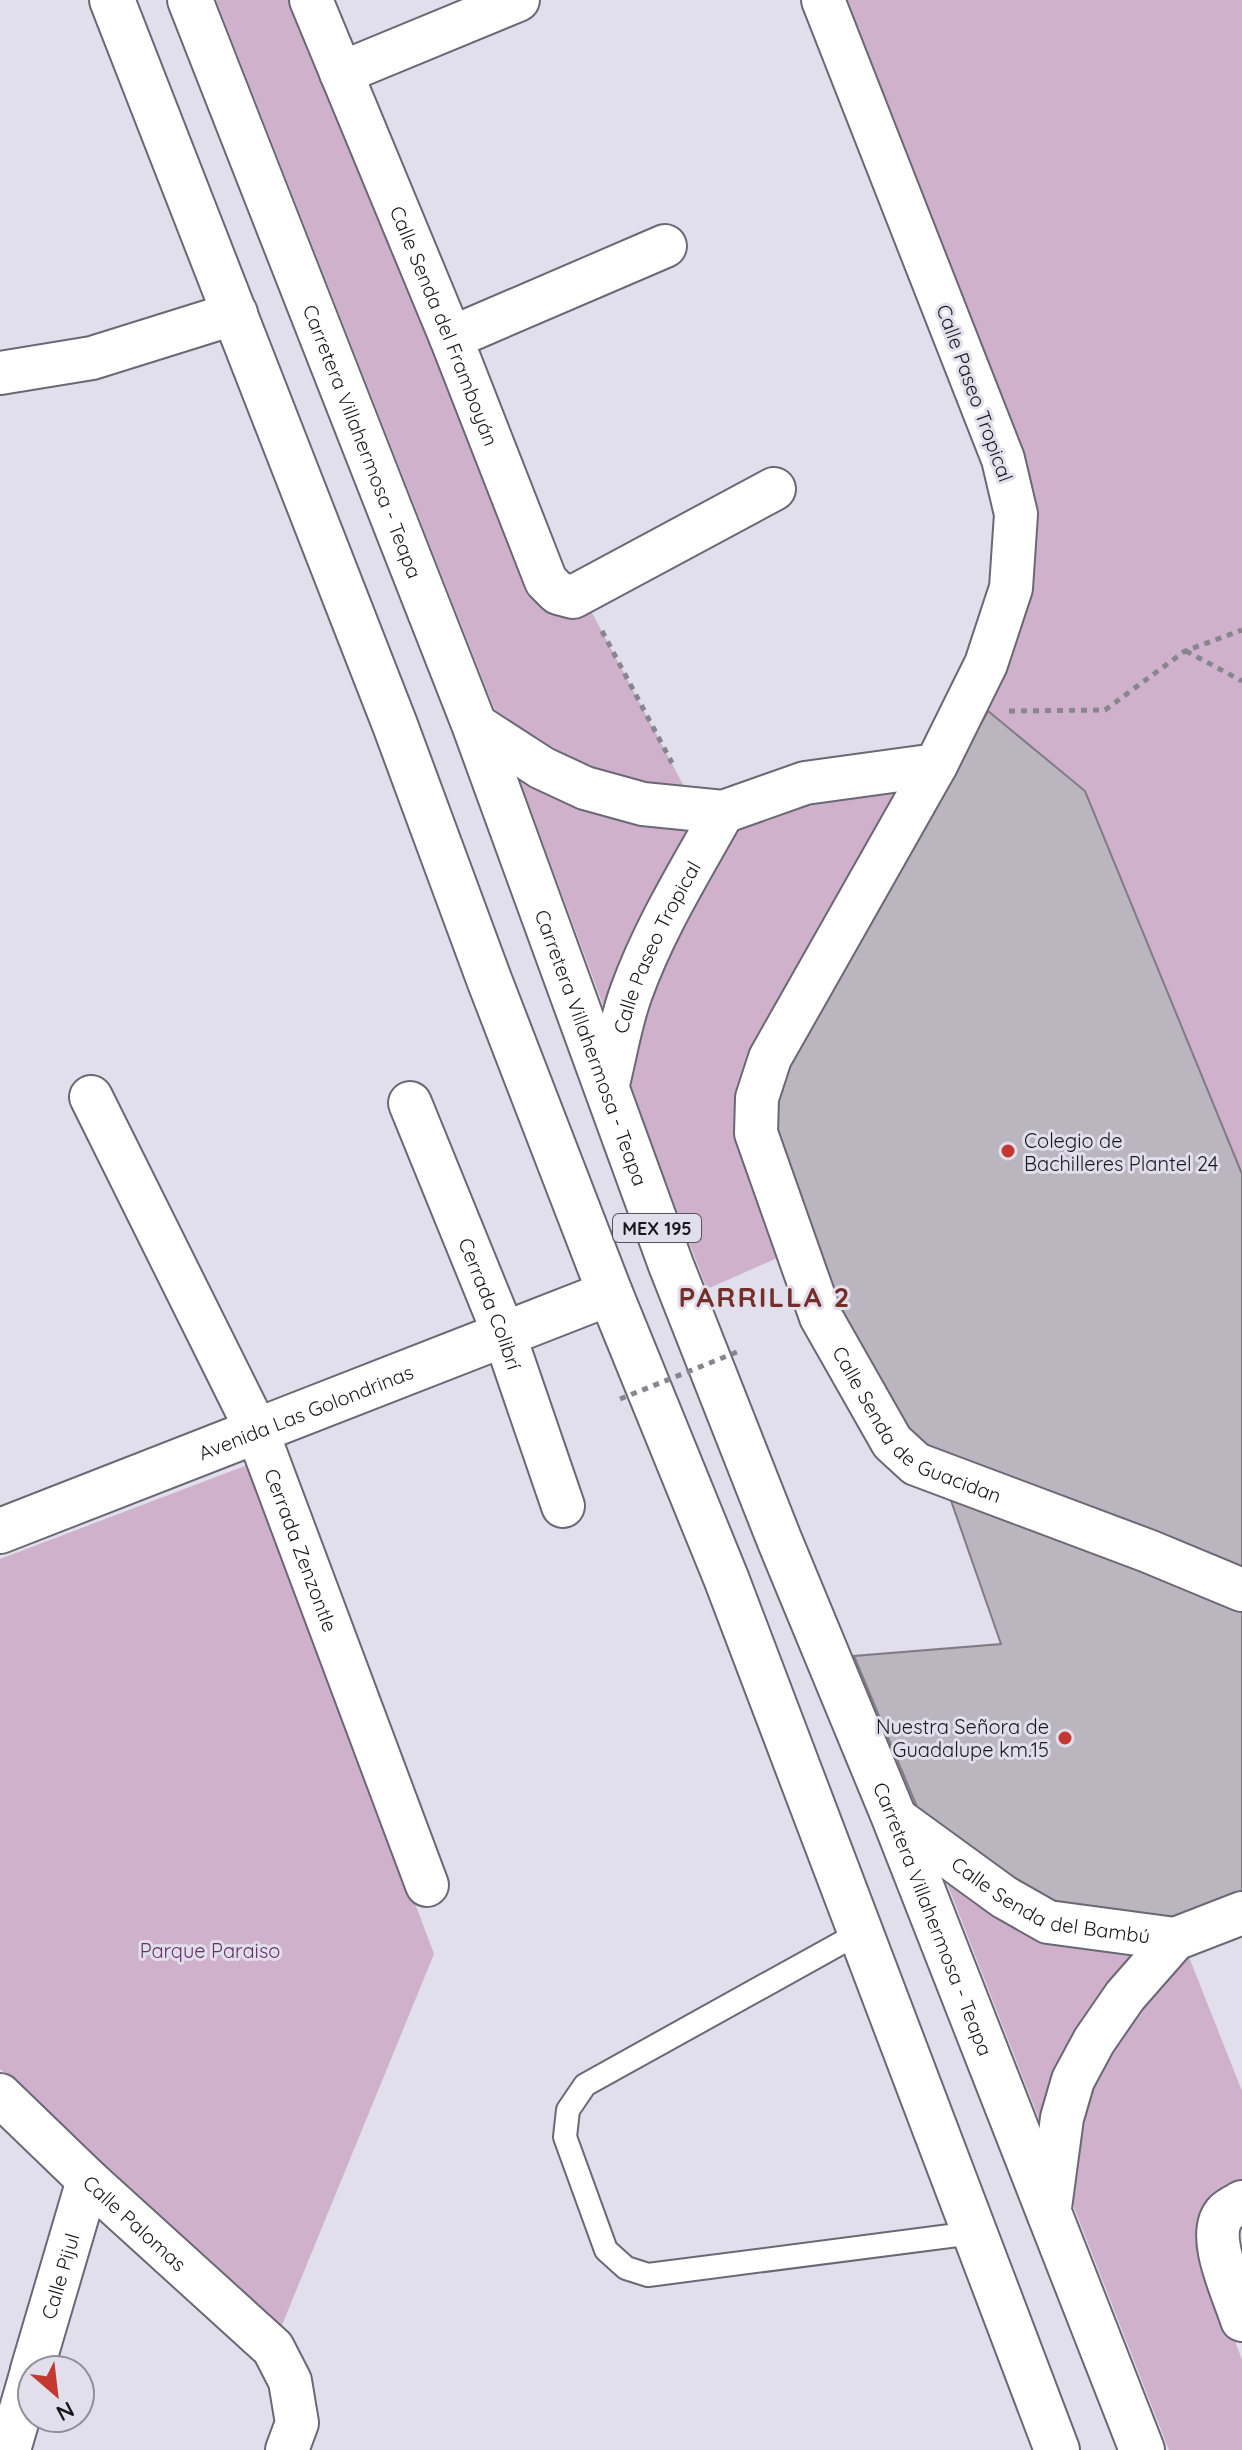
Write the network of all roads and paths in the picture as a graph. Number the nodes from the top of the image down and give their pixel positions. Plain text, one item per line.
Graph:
1 (112, 0) edge
2 (190, 0) edge
3 (311, 0) edge
4 (518, 0) edge
5 (823, 0) edge
6 (341, 73) junction
7 (665, 246) dead end
8 (236, 313) junction
9 (451, 338) junction
10 (0, 373) edge
11 (774, 489) dead end
12 (597, 623) dead end
13 (1242, 630) edge
14 (1185, 651) junction
15 (1242, 681) edge
16 (967, 700) junction
17 (474, 724) junction
18 (936, 765) junction
19 (710, 810) junction
20 (607, 1088) junction
21 (91, 1097) dead end
22 (410, 1103) dead end
23 (610, 1293) junction
24 (504, 1334) junction
25 (742, 1350) dead end
26 (620, 1399) dead end
27 (257, 1431) junction
28 (563, 1506) dead end
29 (0, 1531) edge
30 (1242, 1590) edge
31 (894, 1817) junction
32 (427, 1885) dead end
33 (1242, 1913) edge
34 (859, 1933) junction
35 (1175, 1939) junction
36 (0, 2095) edge
37 (88, 2180) junction
38 (1242, 2202) edge
39 (1049, 2215) junction
40 (973, 2233) junction
41 (1242, 2320) edge
42 (37, 2354) edge
43 (16, 2426) edge
44 (9, 2450) edge
45 (287, 2450) edge
46 (1057, 2450) edge
47 (1142, 2450) edge

1 - 8 main road, MEX 195
2 - 17 main road, Carretera Villahermosa - Teapa / MEX 195
3 - 6 street, Calle Senda del Framboyán
4 - 6 street
5 - 16 street, Calle Paseo Tropical
6 - 9 street, Calle Senda del Framboyán
7 - 9 street
8 - 10 street
8 - 23 main road, MEX 195
9 - 11 street, Calle Senda del Framboyán
12 - 19 path
13 - 14 path
14 - 15 path
14 - 16 path
16 - 18 street, Calle Paseo Tropical
17 - 19 street
17 - 20 main road, Carretera Villahermosa - Teapa / MEX 195
18 - 19 street
18 - 30 street, Calle Senda de Guacidan
19 - 20 street, Calle Paseo Tropical
20 - 31 main road, Carretera Villahermosa - Teapa / MEX 195
21 - 27 street, Cerrada Zenzontle
22 - 24 street, Cerrada Colibrí
23 - 24 main road, Avenida Las Golondrinas
23 - 34 main road, MEX 195
24 - 27 main road, Avenida Las Golondrinas
24 - 28 street, Cerrada Colibrí
25 - 26 path, bridge
27 - 29 main road, Avenida Las Golondrinas
27 - 32 street, Cerrada Zenzontle
31 - 35 street, Calle Senda del Bambú
31 - 39 main road, Carretera Villahermosa - Teapa / MEX 195
33 - 35 street
34 - 40 main road, MEX 195
34 - 40 lane
35 - 39 street
36 - 37 street, Calle Palomas
37 - 42 street, Calle Pijul
37 - 45 street, Calle Palomas
38 - 41 street
39 - 47 main road, Carretera Villahermosa - Teapa / MEX 195
40 - 46 main road, MEX 195
43 - 44 street, Calle Pijul

